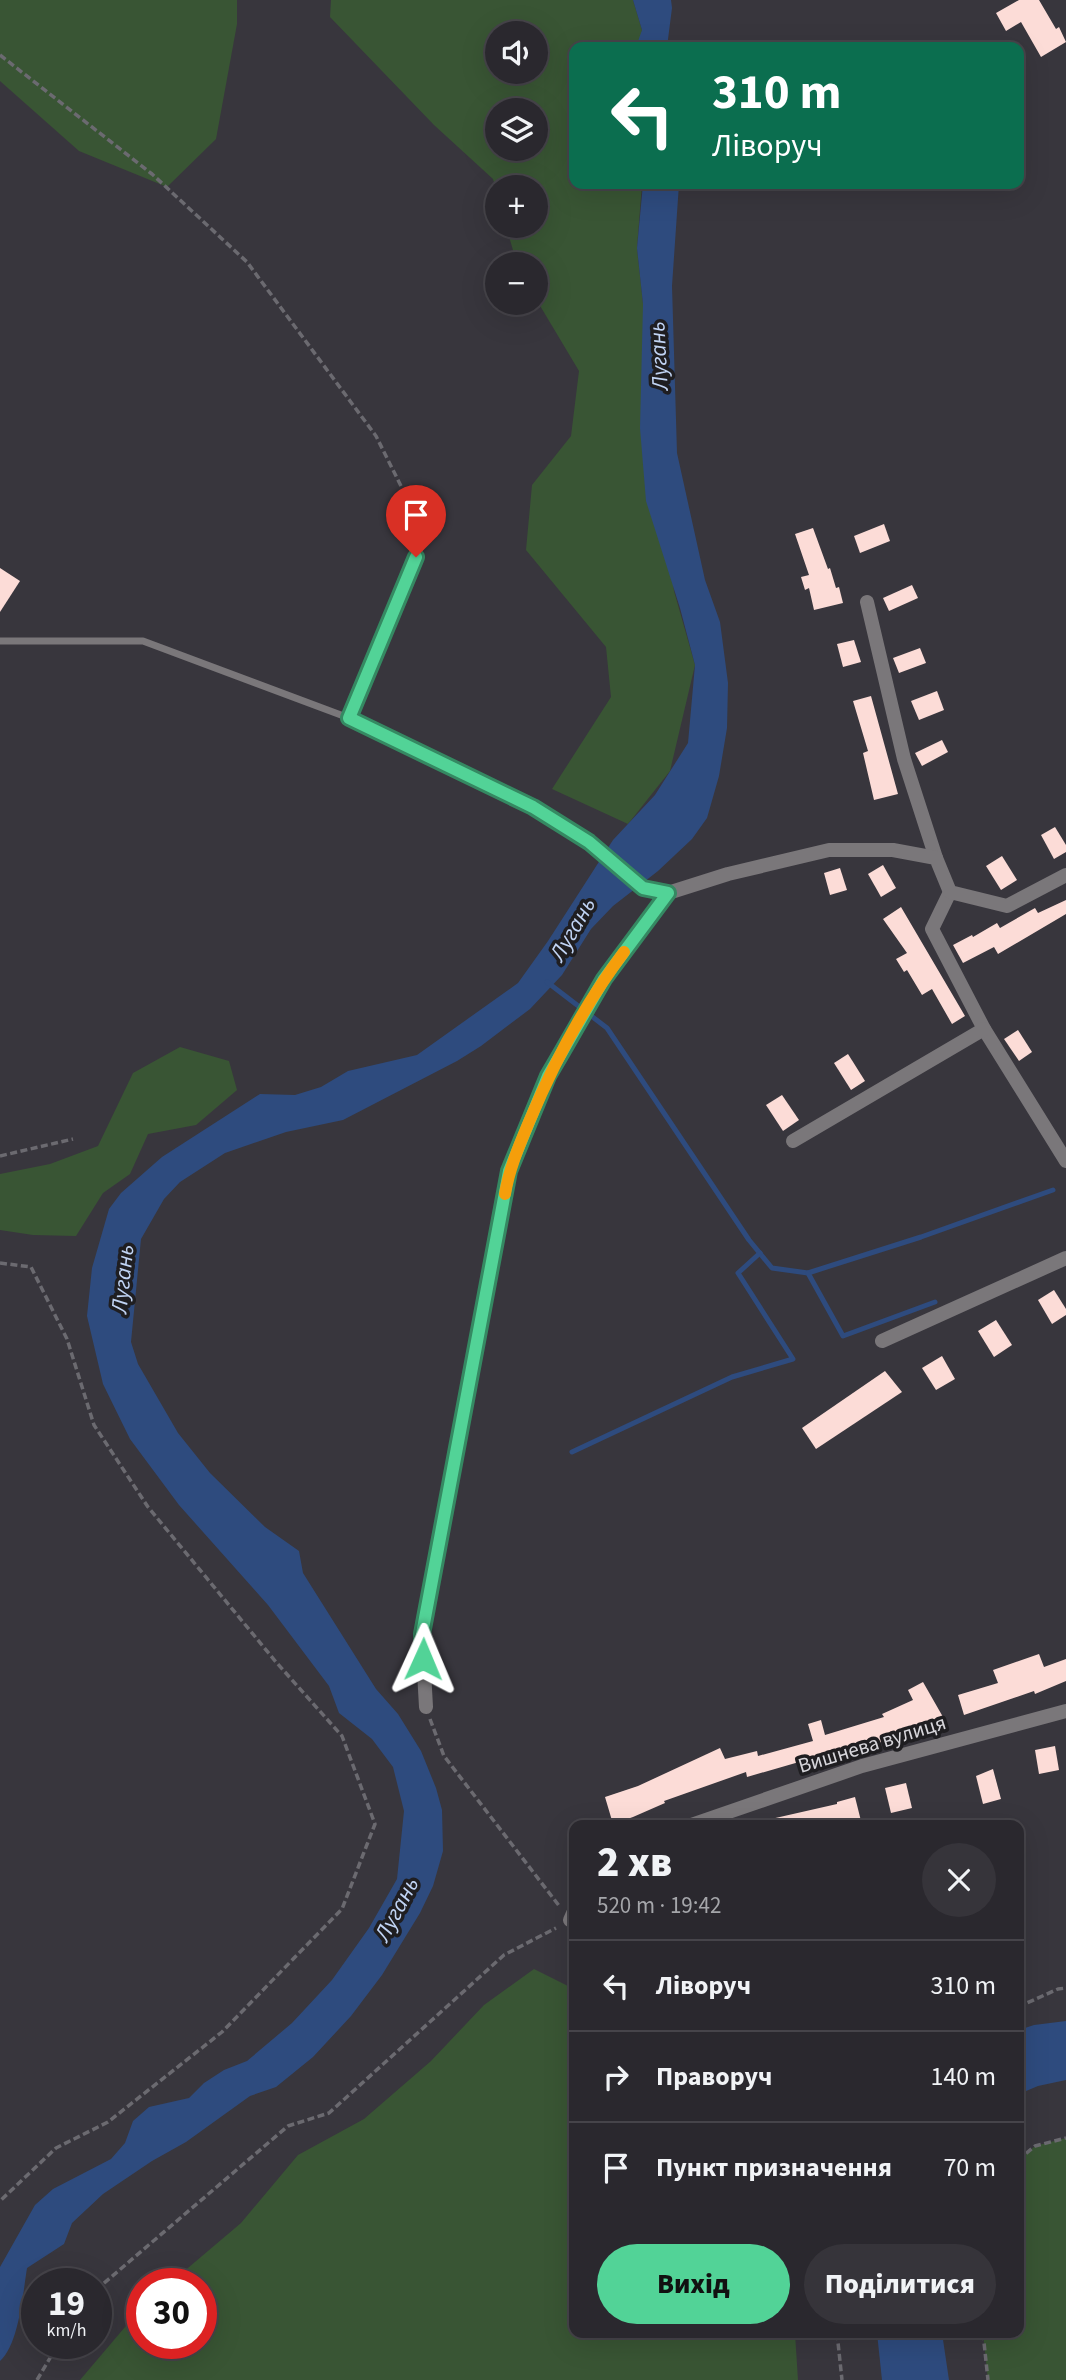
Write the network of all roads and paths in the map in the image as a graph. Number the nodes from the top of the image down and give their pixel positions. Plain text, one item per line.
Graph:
1 (0, 55) edge
2 (426, 534) joint
3 (867, 602) dead end
4 (0, 641) edge
5 (349, 718) junction
6 (936, 859) junction
7 (1066, 874) edge
8 (950, 892) junction
9 (668, 893) junction
10 (984, 1029) junction
11 (73, 1139) dead end
12 (793, 1141) dead end
13 (0, 1156) edge
14 (1066, 1161) edge
15 (1066, 1258) edge
16 (0, 1263) edge
17 (882, 1341) dead end
18 (426, 1707) joint
19 (1066, 1711) edge
20 (705, 1820) edge
21 (569, 1912) edge
22 (569, 1918) edge
23 (1066, 1988) edge
24 (1024, 2004) edge
25 (1066, 2138) edge
26 (1024, 2155) edge
27 (0, 2201) edge
28 (112, 2276) edge
29 (838, 2338) edge
30 (984, 2338) edge
31 (49, 2359) edge
32 (37, 2380) edge
33 (842, 2380) edge
34 (988, 2380) edge

1 - 2 path
2 - 5 lane
3 - 6 street
4 - 5 lane
5 - 9 lane
6 - 8 street
6 - 9 street
7 - 8 street
8 - 10 street
9 - 18 street
10 - 12 street
10 - 14 street
11 - 13 path
15 - 17 street
16 - 27 path
18 - 21 path
19 - 20 street, Вишнева вулиця
22 - 28 path
23 - 24 path
25 - 26 path
29 - 33 path
30 - 34 path
31 - 32 path

